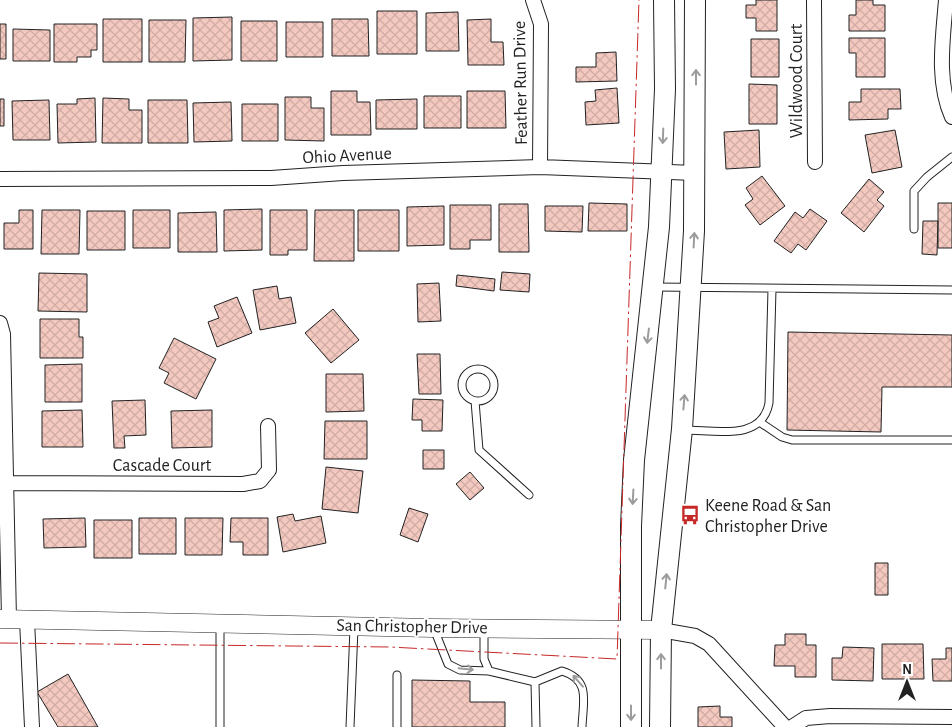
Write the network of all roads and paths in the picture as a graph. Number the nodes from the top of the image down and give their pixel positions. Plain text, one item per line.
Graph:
1 (533, 0) edge
2 (664, 0) edge
3 (695, 0) edge
4 (814, 0) edge
5 (946, 0) edge
6 (952, 117) edge
7 (952, 157) edge
8 (814, 162) dead end
9 (540, 167) junction
10 (662, 172) junction
11 (695, 173) junction
12 (0, 179) edge
13 (914, 229) dead end
14 (654, 287) junction
15 (692, 288) junction
16 (772, 289) junction
17 (952, 290) edge
18 (0, 323) edge
19 (475, 401) junction
20 (761, 423) junction
21 (268, 426) dead end
22 (682, 430) junction
23 (952, 440) edge
24 (6, 483) junction
25 (529, 495) dead end
26 (4, 619) edge
27 (27, 620) junction
28 (220, 623) junction
29 (354, 625) junction
30 (433, 628) junction
31 (484, 628) junction
32 (631, 629) junction
33 (661, 630) junction
34 (489, 671) junction
35 (397, 675) dead end
36 (535, 682) junction
37 (952, 717) edge
38 (32, 727) edge
39 (220, 727) edge
40 (350, 727) edge
41 (397, 727) edge
42 (536, 727) edge
43 (582, 727) edge
44 (631, 727) edge
45 (660, 727) edge
46 (785, 727) edge
47 (792, 727) edge

1 - 9 street, Feather Run Drive
2 -> 10 main road
11 -> 3 main road
4 - 8 street, Wildwood Court
5 - 6 street
7 - 13 lane
9 - 10 street, Ohio Avenue
9 - 12 street, Ohio Avenue
10 - 11 street, Ohio Avenue
10 - 14 main road
15 -> 11 main road
14 - 15 lane
14 -> 32 main road
15 - 16 lane
22 -> 15 main road
16 - 17 lane
16 - 20 lane
18 - 24 street
19 - 19 lane
19 - 25 lane
20 - 22 lane
20 - 23 lane
21 - 24 street, Cascade Court
33 -> 22 main road
24 - 26 street
26 - 27 street, San Christopher Drive
27 - 28 street, San Christopher Drive
27 - 38 street
28 - 29 street, San Christopher Drive
28 - 39 lane
29 - 30 street, San Christopher Drive
29 - 40 lane
30 - 31 street, San Christopher Drive
30 -> 34 lane
31 - 32 street, San Christopher Drive
31 - 34 lane
32 - 33 street, San Christopher Drive
32 -> 44 main road
45 -> 33 main road
33 - 46 street, San Christopher Drive
34 - 36 lane
35 - 41 lane
36 - 42 lane
43 -> 36 lane
37 - 47 street

